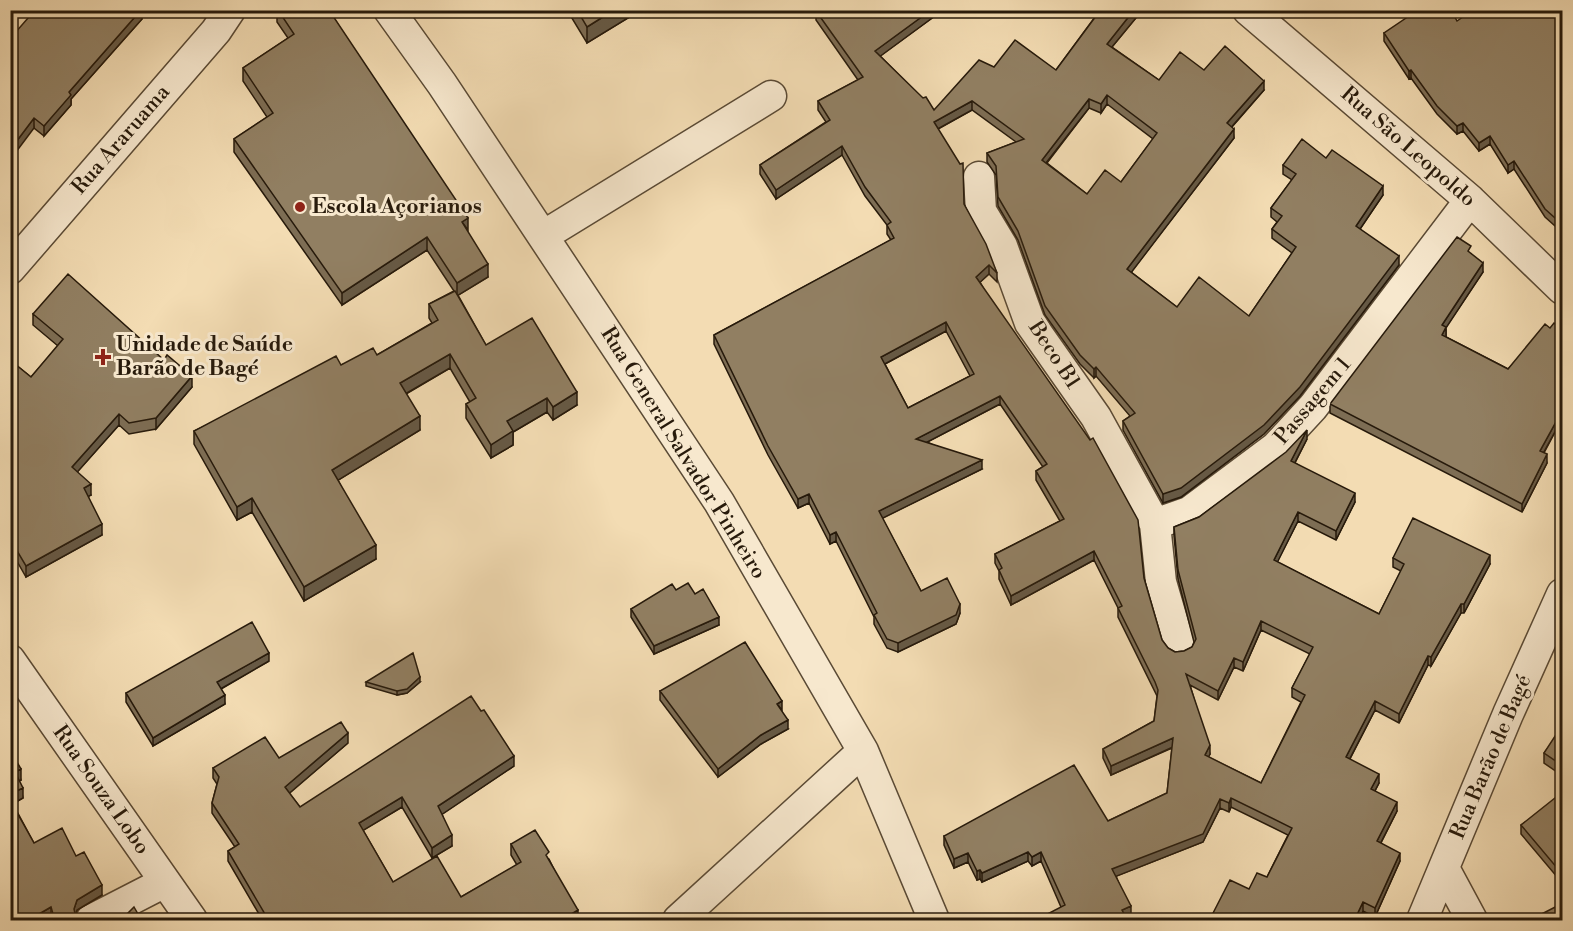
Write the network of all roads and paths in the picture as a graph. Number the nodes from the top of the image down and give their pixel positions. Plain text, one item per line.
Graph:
1 (230, 10) edge
2 (390, 10) edge
3 (1248, 10) edge
4 (771, 96) dead end
5 (979, 177) dead end
6 (1470, 200) junction
7 (543, 236) junction
8 (10, 269) edge
9 (1563, 289) edge
10 (1155, 524) junction
11 (1563, 594) edge
12 (1179, 644) dead end
13 (10, 660) edge
14 (863, 751) junction
15 (1444, 868) junction
16 (165, 882) junction
17 (91, 921) edge
18 (192, 921) edge
19 (678, 921) edge
20 (934, 921) edge
21 (1422, 921) edge
22 (1472, 921) edge

1 - 8 street, Rua Araruama
2 - 7 street, Rua General Salvador Pinheiro
3 - 6 street, Rua São Leopoldo
4 - 7 street
5 - 10 street, Beco B1
6 - 9 street, Rua São Leopoldo
6 - 10 street, Passagem 1
7 - 14 street, Rua General Salvador Pinheiro
10 - 12 street
11 - 15 street, Rua Barão de Bagé
13 - 16 street, Rua Souza Lobo
14 - 19 street
14 - 20 street, Rua General Salvador Pinheiro
15 - 21 street, Rua Barão de Bagé
15 - 22 street
16 - 17 street
16 - 18 street, Rua Souza Lobo

